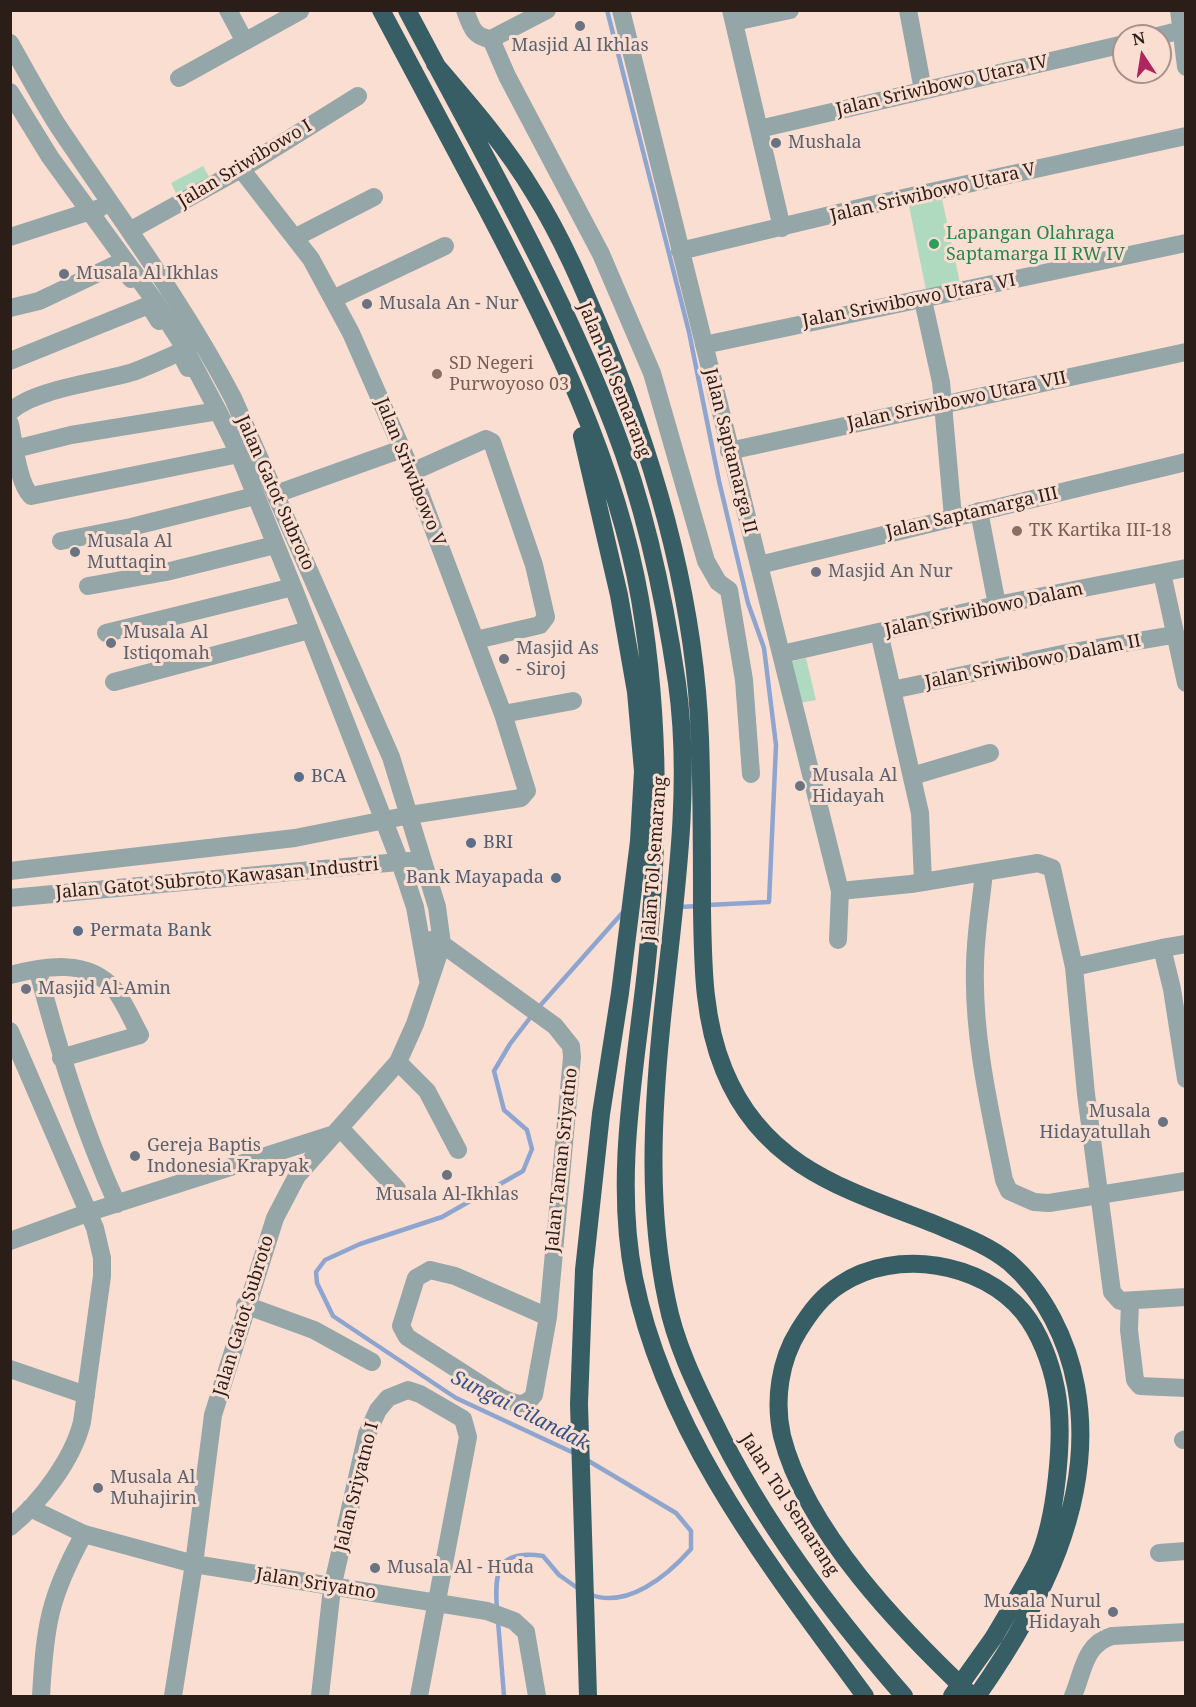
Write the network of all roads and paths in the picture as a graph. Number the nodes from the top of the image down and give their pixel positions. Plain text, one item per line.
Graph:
1 (228, 10) edge
2 (381, 10) edge
3 (407, 10) edge
4 (465, 10) edge
5 (547, 10) edge
6 (621, 10) edge
7 (790, 10) edge
8 (908, 10) edge
9 (1179, 10) edge
10 (300, 11) edge
11 (733, 16) edge
12 (1183, 30) edge
13 (491, 39) junction
14 (244, 40) junction
15 (10, 43) edge
16 (1112, 47) edge
17 (435, 64) junction
18 (1185, 67) edge
19 (179, 78) dead end
20 (923, 90) junction
21 (10, 92) edge
22 (358, 96) dead end
23 (759, 129) junction
24 (1185, 136) edge
25 (241, 169) junction
26 (374, 196) dead end
27 (112, 201) junction
28 (91, 213) junction
29 (782, 228) junction
30 (131, 230) junction
31 (10, 237) edge
32 (296, 237) junction
33 (1185, 243) edge
34 (445, 246) dead end
35 (680, 251) junction
36 (333, 299) junction
37 (923, 300) junction
38 (149, 306) junction
39 (10, 309) edge
40 (704, 345) junction
41 (180, 352) junction
42 (1185, 352) edge
43 (10, 361) edge
44 (564, 364) junction
45 (944, 403) junction
46 (215, 411) junction
47 (10, 412) edge
48 (10, 424) edge
49 (15, 449) junction
50 (402, 449) junction
51 (729, 451) junction
52 (239, 454) junction
53 (1185, 462) edge
54 (412, 472) junction
55 (276, 494) junction
56 (255, 496) junction
57 (979, 511) junction
58 (953, 517) junction
59 (61, 541) dead end
60 (275, 545) junction
61 (759, 565) junction
62 (1185, 568) edge
63 (1162, 573) junction
64 (88, 586) dead end
65 (293, 587) junction
66 (997, 605) junction
67 (309, 630) junction
68 (879, 632) junction
69 (106, 633) dead end
70 (1173, 635) junction
71 (476, 640) junction
72 (783, 654) junction
73 (114, 681) dead end
74 (1185, 683) edge
75 (892, 690) junction
76 (573, 701) dead end
77 (503, 714) junction
78 (990, 753) dead end
79 (751, 774) dead end
80 (912, 776) junction
81 (521, 798) joint
82 (410, 815) junction
83 (383, 821) junction
84 (423, 860) junction
85 (399, 862) junction
86 (10, 871) edge
87 (984, 872) junction
88 (923, 881) junction
89 (840, 891) junction
90 (10, 898) edge
91 (421, 936) junction
92 (838, 940) dead end
93 (442, 944) junction
94 (1185, 944) edge
95 (1162, 948) junction
96 (1074, 967) junction
97 (10, 975) edge
98 (39, 975) dead end
99 (429, 982) junction
100 (10, 1031) edge
101 (60, 1058) junction
102 (398, 1062) junction
103 (1185, 1079) edge
104 (337, 1131) junction
105 (458, 1150) dead end
106 (1185, 1181) edge
107 (397, 1189) dead end
108 (1101, 1194) junction
109 (117, 1204) junction
110 (90, 1212) junction
111 (10, 1241) edge
112 (1185, 1297) edge
113 (1130, 1302) junction
114 (245, 1305) junction
115 (548, 1317) junction
116 (372, 1362) dead end
117 (10, 1369) edge
118 (1185, 1388) edge
119 (86, 1395) junction
120 (30, 1508) junction
121 (10, 1527) edge
122 (84, 1534) junction
123 (1185, 1551) edge
124 (1159, 1553) dead end
125 (194, 1564) junction
126 (332, 1588) junction
127 (438, 1601) junction
128 (1185, 1632) edge
129 (41, 1696) edge
130 (173, 1696) edge
131 (320, 1696) edge
132 (419, 1696) edge
133 (537, 1696) edge
134 (588, 1696) edge
135 (865, 1696) edge
136 (904, 1696) edge
137 (952, 1696) edge
138 (975, 1696) edge
139 (1073, 1696) edge

1 - 14 street
2 - 44 highway, Jalan Tol Semarang
3 - 17 highway, Jalan Tol Semarang
4 - 13 street
5 - 13 street
6 - 35 street, Jalan Saptamarga II
7 - 11 street
8 - 20 street
9 - 12 street
10 - 14 street
11 - 23 street
12 - 18 street
13 - 79 street
14 - 19 street
15 - 27 street, Jalan Gatot Subroto
16 - 20 street, Jalan Sriwibowo Utara IV
17 - 136 highway, Jalan Tol Semarang
17 - 138 highway
20 - 23 street, Jalan Sriwibowo Utara IV
21 - 28 street, Jalan Gatot Subroto
22 - 25 street, Jalan Sriwibowo I
23 - 29 street
24 - 29 street, Jalan Sriwibowo Utara V
25 - 30 street, Jalan Sriwibowo I
25 - 32 street, Jalan Sriwibowo V
26 - 32 street
27 - 28 street
27 - 30 street, Jalan Gatot Subroto
28 - 31 street
28 - 46 street, Jalan Gatot Subroto
29 - 35 street, Jalan Sriwibowo Utara V
30 - 55 street, Jalan Gatot Subroto
32 - 36 street, Jalan Sriwibowo V
33 - 37 street, Jalan Sriwibowo Utara VI
34 - 36 street
35 - 40 street, Jalan Saptamarga II
36 - 50 street, Jalan Sriwibowo V
37 - 40 street, Jalan Sriwibowo Utara VI
37 - 45 street
38 - 39 street
38 - 41 street
38 - 43 street
40 - 51 street, Jalan Saptamarga II
41 - 46 street
41 - 47 street
42 - 45 street, Jalan Sriwibowo Utara VII
44 - 134 highway
44 - 135 highway, Jalan Tol Semarang
45 - 51 street, Jalan Sriwibowo Utara VII
45 - 58 street
46 - 49 street
46 - 52 street, Jalan Gatot Subroto
48 - 49 street
49 - 52 street
50 - 54 street, Jalan Sriwibowo V
50 - 55 street
51 - 61 street, Jalan Saptamarga II
52 - 56 street, Jalan Gatot Subroto
53 - 57 street, Jalan Saptamarga III
54 - 71 street, Jalan Sriwibowo V
54 - 71 street
55 - 82 street, Jalan Gatot Subroto
56 - 59 street
56 - 60 street, Jalan Gatot Subroto
57 - 58 street, Jalan Saptamarga III
57 - 66 street
58 - 61 street, Jalan Saptamarga III
60 - 64 street
60 - 65 street, Jalan Gatot Subroto
61 - 72 street, Jalan Saptamarga II
62 - 63 street, Jalan Sriwibowo Dalam
63 - 66 street, Jalan Sriwibowo Dalam
63 - 70 street
65 - 67 street, Jalan Gatot Subroto
65 - 69 street
66 - 68 street, Jalan Sriwibowo Dalam
67 - 73 street
67 - 83 street, Jalan Gatot Subroto
68 - 72 street, Jalan Sriwibowo Dalam
68 - 75 street
70 - 74 street
70 - 75 street, Jalan Sriwibowo Dalam II
71 - 77 street, Jalan Sriwibowo V
72 - 89 street, Jalan Saptamarga II
75 - 80 street
76 - 77 street
77 - 81 street, Jalan Sriwibowo V
78 - 80 street
80 - 88 street
81 - 82 street, Jalan Gatot Subroto Kawasan Industri
82 - 83 street, Jalan Gatot Subroto Kawasan Industri
82 - 84 street, Jalan Gatot Subroto
83 - 85 street, Jalan Gatot Subroto
83 - 86 street, Jalan Gatot Subroto Kawasan Industri
84 - 85 street, Jalan Gatot Subroto Kawasan Industri
84 - 93 street, Jalan Gatot Subroto
85 - 90 street, Jalan Gatot Subroto Kawasan Industri
85 - 91 street, Jalan Gatot Subroto
87 - 88 street
87 - 96 street
87 - 108 street
88 - 89 street
89 - 92 street, Jalan Saptamarga II
91 - 93 street, Jalan Taman Sriyatno
91 - 99 street, Jalan Gatot Subroto
93 - 99 street, Jalan Gatot Subroto
93 - 115 street, Jalan Taman Sriyatno
94 - 95 street
95 - 96 street
95 - 103 street
96 - 108 street
97 - 101 street
98 - 101 street
99 - 102 street, Jalan Gatot Subroto
100 - 110 street
101 - 109 street
102 - 104 street, Jalan Gatot Subroto
102 - 105 street
104 - 107 street
104 - 109 street
104 - 114 street, Jalan Gatot Subroto
106 - 108 street
108 - 113 street
109 - 110 street
110 - 111 street
110 - 119 street
112 - 113 street
113 - 118 street
114 - 116 street
114 - 125 street, Jalan Gatot Subroto
115 - 115 street, Jalan Taman Sriyatno
117 - 119 street
119 - 120 street
120 - 121 street
120 - 122 street, Jalan Sriyatno
122 - 125 street, Jalan Sriyatno
122 - 129 street
123 - 124 street
125 - 126 street, Jalan Sriyatno
125 - 130 street, Jalan Gatot Subroto
126 - 127 street, Jalan Sriyatno
126 - 127 street, Jalan Sriyatno I
126 - 131 street, Jalan Sriyatno I
127 - 132 street, Jalan Sriyatno I
127 - 133 street, Jalan Sriyatno
128 - 139 street
137 - 138 highway, bridge

